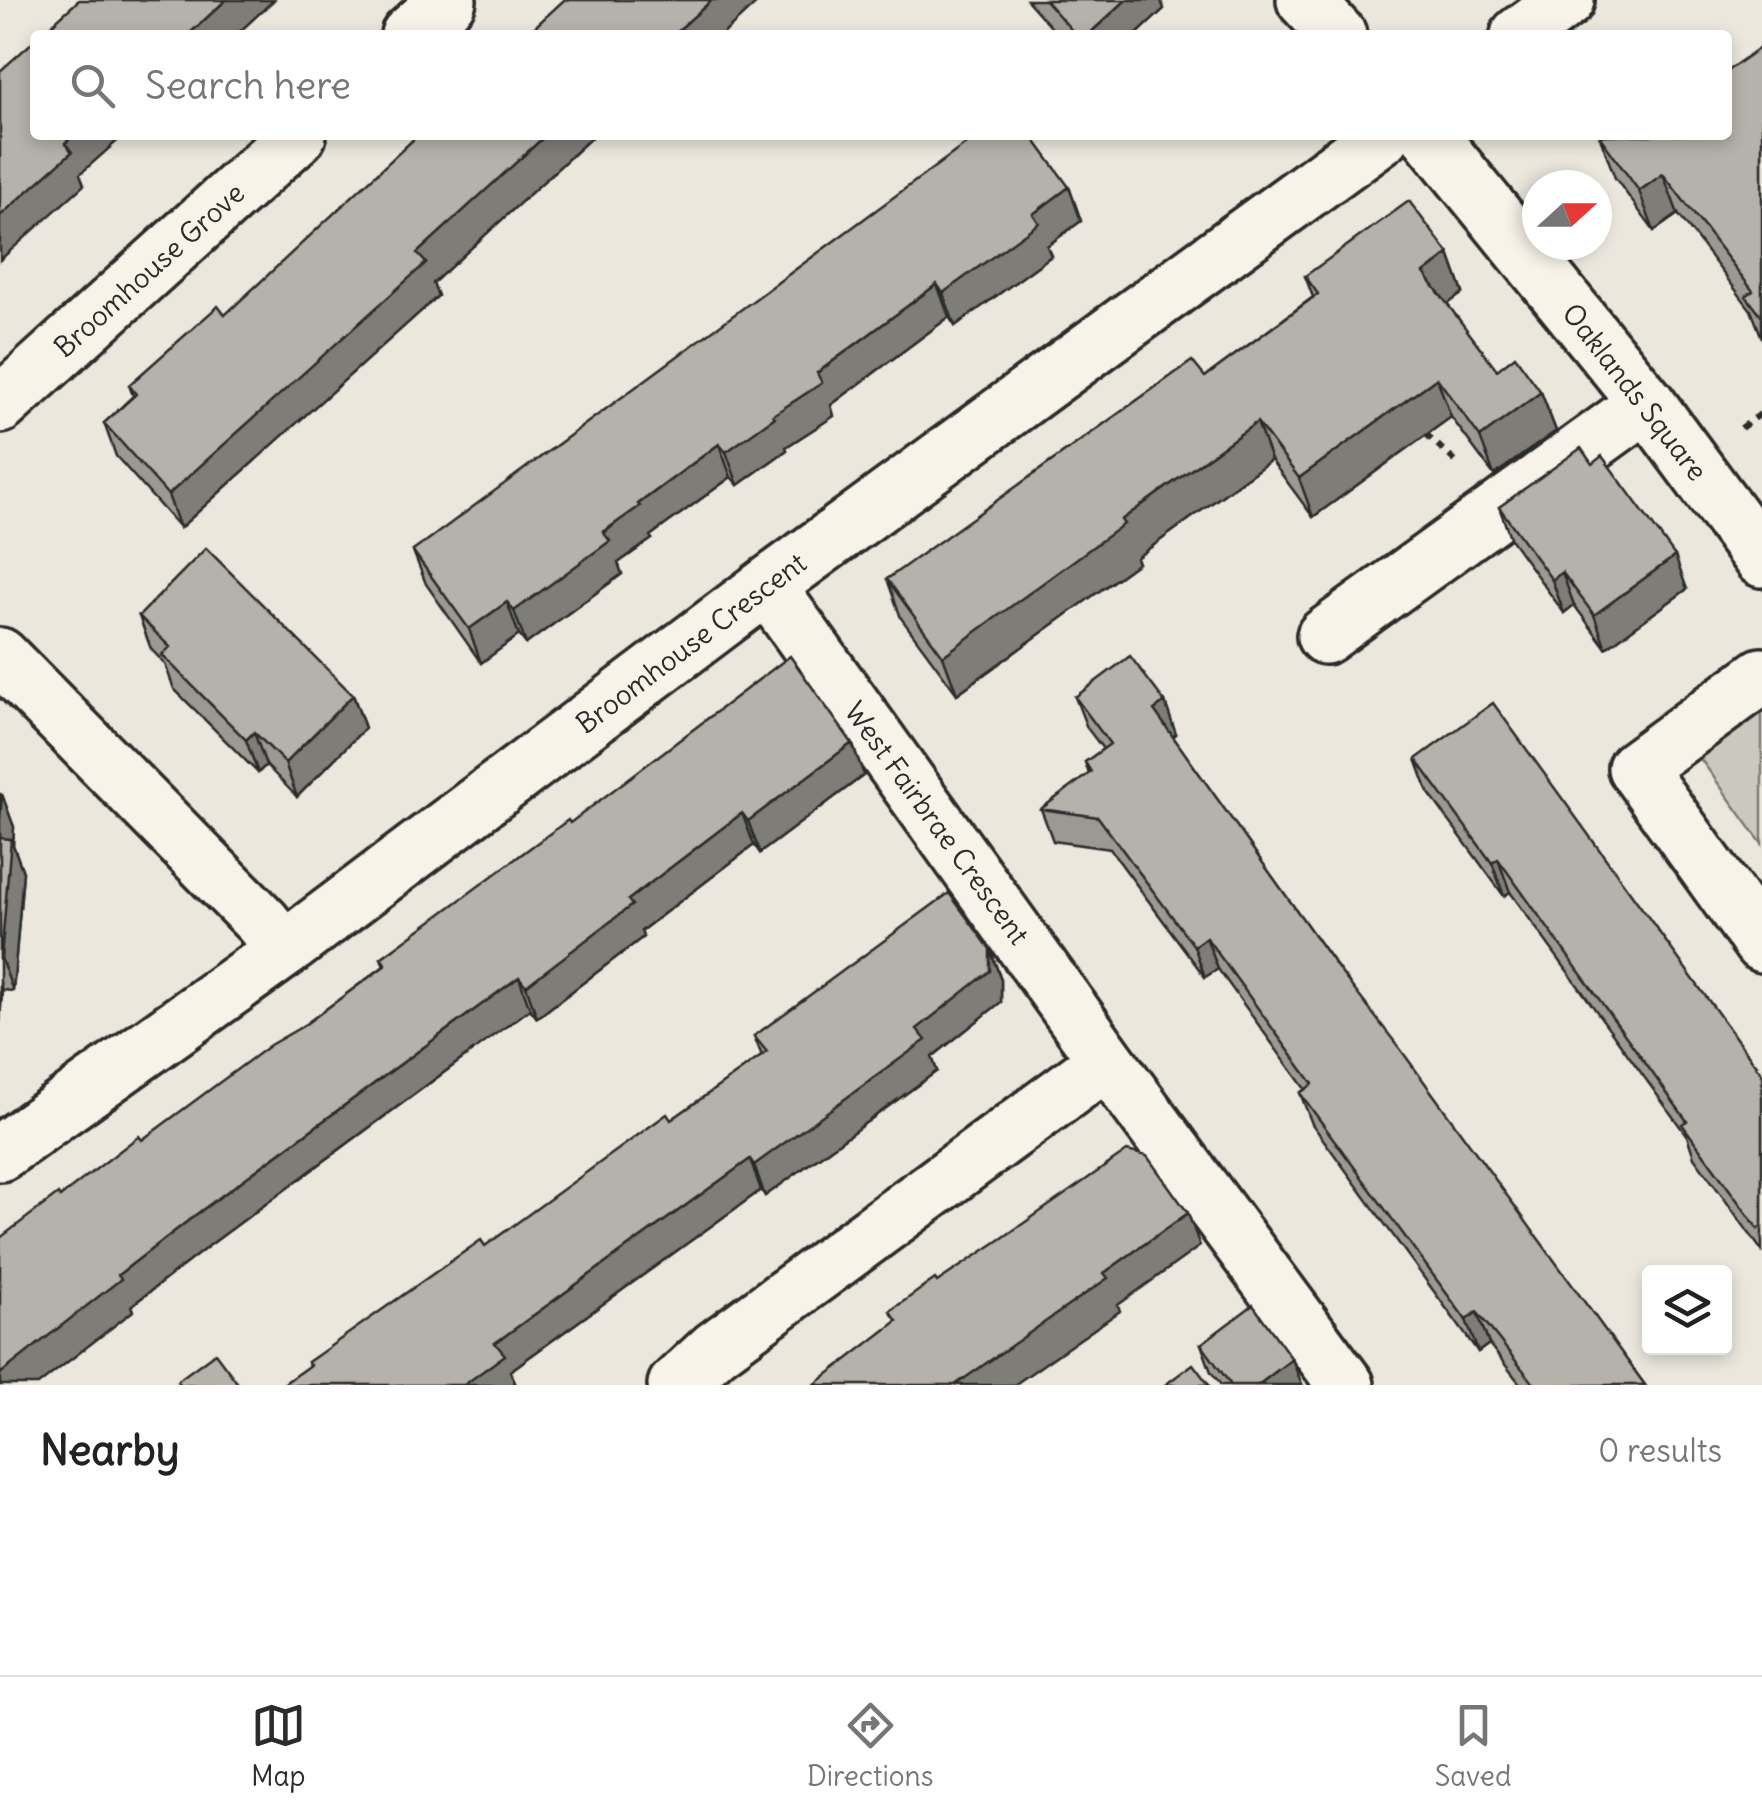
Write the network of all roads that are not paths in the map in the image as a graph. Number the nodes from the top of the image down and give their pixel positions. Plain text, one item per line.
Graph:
1 (448, 0) edge
2 (1305, 0) edge
3 (1566, 0) edge
4 (415, 30) edge
5 (1333, 30) edge
6 (1526, 30) edge
7 (292, 140) edge
8 (1375, 140) edge
9 (1433, 140) edge
10 (1647, 403) junction
11 (0, 405) edge
12 (1762, 559) edge
13 (767, 586) junction
14 (1324, 636) dead end
15 (0, 656) edge
16 (1762, 676) edge
17 (1762, 944) edge
18 (284, 950) junction
19 (1107, 1061) junction
20 (0, 1152) edge
21 (676, 1385) edge
22 (1346, 1385) edge

1 - 4 street
2 - 5 street
3 - 6 street
7 - 11 street, Broomhouse Grove
8 - 13 street, Broomhouse Crescent
9 - 10 street, Oaklands Square
10 - 12 street, Oaklands Square
10 - 14 street
13 - 18 street, Broomhouse Crescent
13 - 19 street, West Fairbrae Crescent
15 - 18 street
16 - 17 street
18 - 20 street, Broomhouse Crescent
19 - 21 street
19 - 22 street, West Fairbrae Crescent

